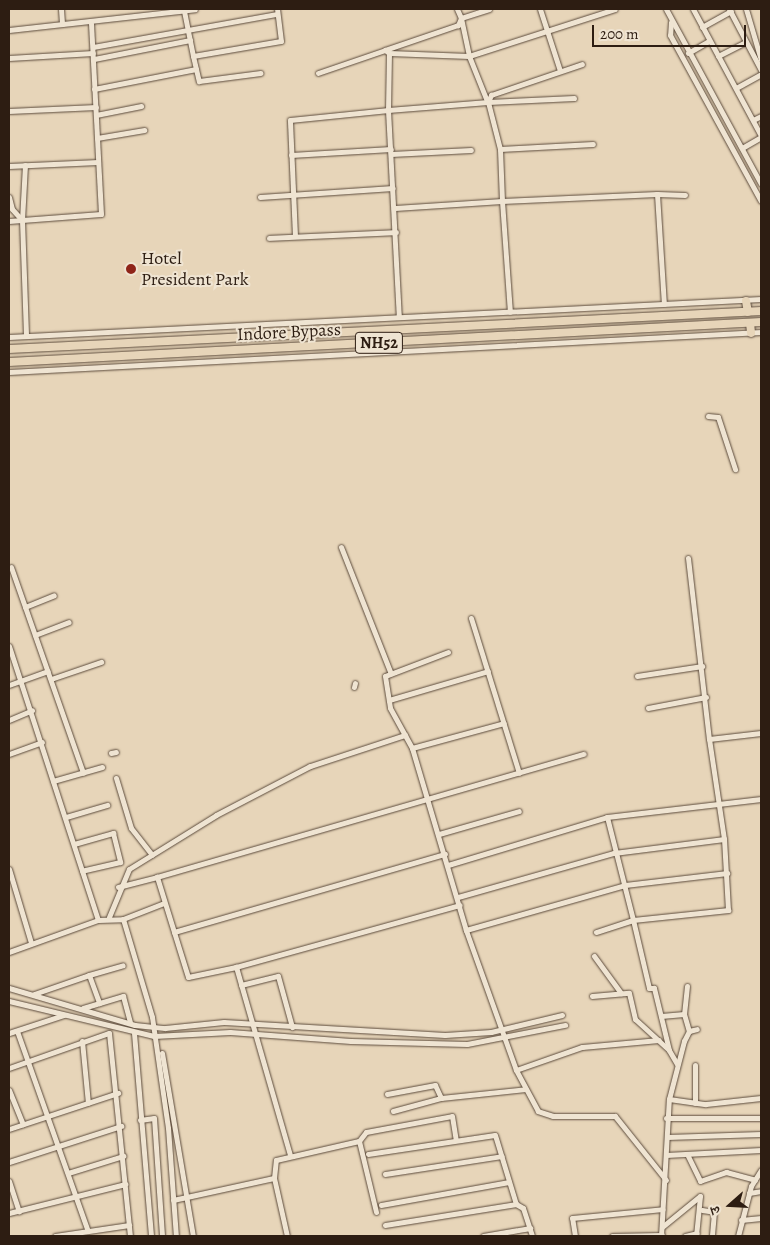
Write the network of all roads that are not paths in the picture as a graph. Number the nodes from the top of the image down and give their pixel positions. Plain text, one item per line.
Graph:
1 (60, 9) edge
2 (151, 9) edge
3 (195, 9) edge
4 (457, 9) edge
5 (488, 9) edge
6 (540, 9) edge
7 (615, 9) edge
8 (666, 9) edge
9 (693, 9) edge
10 (746, 9) edge
11 (730, 10) edge
12 (184, 11) junction
13 (277, 11) edge
14 (152, 16) junction
15 (461, 18) junction
16 (671, 22) junction
17 (91, 23) junction
18 (62, 24) junction
19 (702, 27) junction
20 (187, 29) junction
21 (9, 30) edge
22 (548, 32) junction
23 (190, 40) junction
24 (709, 41) junction
25 (746, 42) junction
26 (387, 52) junction
27 (93, 53) junction
28 (688, 53) junction
29 (193, 56) junction
30 (469, 56) junction
31 (718, 56) junction
32 (9, 58) edge
33 (761, 60) edge
34 (582, 64) dead end
35 (196, 68) junction
36 (560, 71) junction
37 (761, 72) edge
38 (260, 73) dead end
39 (318, 73) dead end
40 (736, 88) junction
41 (94, 89) junction
42 (574, 98) dead end
43 (488, 102) junction
44 (140, 106) dead end
45 (96, 107) junction
46 (388, 110) junction
47 (9, 112) edge
48 (96, 115) junction
49 (761, 116) edge
50 (753, 120) junction
51 (144, 130) dead end
52 (761, 136) edge
53 (97, 138) junction
54 (593, 144) dead end
55 (742, 148) junction
56 (500, 149) junction
57 (471, 150) dead end
58 (391, 151) junction
59 (291, 155) junction
60 (98, 162) junction
61 (25, 165) junction
62 (9, 166) edge
63 (761, 184) edge
64 (394, 188) junction
65 (657, 194) junction
66 (293, 195) junction
67 (685, 195) dead end
68 (9, 197) edge
69 (260, 198) dead end
70 (502, 201) junction
71 (761, 201) edge
72 (395, 208) junction
73 (10, 210) edge
74 (22, 220) junction
75 (9, 221) edge
76 (396, 232) junction
77 (295, 236) junction
78 (269, 238) dead end
79 (761, 299) edge
80 (746, 301) junction
81 (664, 304) junction
82 (761, 311) edge
83 (510, 312) junction
84 (748, 312) junction
85 (399, 317) junction
86 (761, 322) edge
87 (750, 323) junction
88 (761, 332) edge
89 (751, 333) junction
90 (9, 336) edge
91 (26, 336) junction
92 (9, 349) edge
93 (9, 362) edge
94 (9, 372) edge
95 (708, 416) dead end
96 (735, 469) dead end
97 (341, 547) dead end
98 (688, 558) dead end
99 (11, 567) dead end
100 (54, 595) dead end
101 (25, 607) junction
102 (471, 618) dead end
103 (70, 622) dead end
104 (35, 635) junction
105 (9, 647) edge
106 (448, 652) dead end
107 (101, 662) dead end
108 (702, 666) junction
109 (48, 671) junction
110 (488, 671) junction
111 (391, 674) junction
112 (637, 676) dead end
113 (51, 679) junction
114 (22, 680) junction
115 (9, 685) edge
116 (706, 697) junction
117 (389, 700) junction
118 (648, 708) dead end
119 (32, 710) junction
120 (9, 720) edge
121 (504, 723) junction
122 (761, 733) edge
123 (405, 735) junction
124 (709, 739) junction
125 (42, 742) junction
126 (412, 748) junction
127 (9, 754) edge
128 (584, 754) dead end
129 (102, 767) dead end
130 (82, 773) junction
131 (520, 773) junction
132 (116, 778) dead end
133 (53, 781) junction
134 (428, 798) junction
135 (761, 799) edge
136 (719, 803) junction
137 (107, 805) dead end
138 (519, 811) dead end
139 (66, 817) junction
140 (607, 817) junction
141 (439, 834) junction
142 (724, 839) junction
143 (74, 844) junction
144 (614, 852) junction
145 (445, 854) junction
146 (152, 856) junction
147 (120, 862) junction
148 (448, 865) junction
149 (129, 869) junction
150 (82, 871) junction
151 (9, 872) edge
152 (727, 873) junction
153 (157, 876) junction
154 (625, 885) junction
155 (118, 887) junction
156 (458, 897) junction
157 (164, 903) junction
158 (460, 905) junction
159 (109, 917) junction
160 (123, 919) junction
161 (98, 920) junction
162 (633, 920) junction
163 (466, 930) junction
164 (174, 932) junction
165 (596, 932) dead end
166 (31, 943) junction
167 (9, 952) edge
168 (594, 956) dead end
169 (122, 965) dead end
170 (236, 967) junction
171 (88, 975) junction
172 (241, 986) junction
173 (687, 986) dead end
174 (9, 988) edge
175 (621, 993) junction
176 (34, 994) junction
177 (592, 996) dead end
178 (10, 1001) edge
179 (99, 1003) junction
180 (83, 1008) junction
181 (65, 1014) junction
182 (684, 1014) junction
183 (562, 1015) dead end
184 (661, 1016) junction
185 (130, 1022) junction
186 (253, 1024) junction
187 (566, 1025) dead end
188 (153, 1027) junction
189 (292, 1027) junction
190 (697, 1029) dead end
191 (502, 1030) junction
192 (17, 1031) junction
193 (689, 1031) junction
194 (9, 1033) edge
195 (134, 1033) junction
196 (256, 1034) junction
197 (154, 1036) junction
198 (504, 1038) junction
199 (659, 1040) junction
200 (82, 1041) junction
201 (669, 1050) junction
202 (162, 1053) dead end
203 (27, 1061) junction
204 (677, 1064) junction
205 (695, 1065) dead end
206 (9, 1068) edge
207 (516, 1070) junction
208 (526, 1088) junction
209 (9, 1090) edge
210 (118, 1093) junction
211 (386, 1094) dead end
212 (441, 1098) junction
213 (761, 1098) edge
214 (668, 1099) junction
215 (88, 1103) junction
216 (695, 1103) junction
217 (392, 1111) dead end
218 (50, 1116) junction
219 (666, 1118) junction
220 (761, 1118) edge
221 (140, 1120) junction
222 (23, 1124) junction
223 (120, 1126) junction
224 (9, 1129) edge
225 (761, 1134) edge
226 (667, 1137) junction
227 (456, 1140) junction
228 (359, 1141) junction
229 (60, 1145) junction
230 (761, 1150) edge
231 (368, 1154) dead end
232 (666, 1154) junction
233 (687, 1154) junction
234 (290, 1155) junction
235 (123, 1156) junction
236 (502, 1156) junction
237 (9, 1162) edge
238 (761, 1170) edge
239 (68, 1173) junction
240 (386, 1174) dead end
241 (274, 1178) junction
242 (666, 1180) junction
243 (755, 1180) junction
244 (9, 1181) edge
245 (509, 1182) junction
246 (126, 1184) junction
247 (761, 1191) edge
248 (749, 1193) junction
249 (186, 1196) junction
250 (77, 1200) junction
251 (172, 1200) junction
252 (516, 1204) junction
253 (381, 1205) dead end
254 (663, 1208) junction
255 (702, 1210) junction
256 (19, 1211) junction
257 (376, 1212) dead end
258 (9, 1214) edge
259 (761, 1218) edge
260 (741, 1220) junction
261 (129, 1225) junction
262 (385, 1225) dead end
263 (662, 1227) junction
264 (530, 1228) junction
265 (88, 1231) junction
266 (661, 1235) edge
267 (696, 1235) edge
268 (55, 1236) edge
269 (130, 1236) edge
270 (150, 1236) edge
271 (162, 1236) edge
272 (176, 1236) edge
273 (193, 1236) edge
274 (287, 1236) edge
275 (483, 1236) edge
276 (532, 1236) edge
277 (575, 1236) edge
278 (612, 1236) edge
279 (685, 1236) edge
280 (712, 1236) edge
281 (738, 1236) edge

1 - 18 street
2 - 14 street
3 - 12 street
4 - 15 street
5 - 15 street
6 - 22 street
7 - 22 street
8 - 16 street
9 - 19 street
10 - 33 street
11 - 19 street
11 - 25 street
12 - 14 street
12 - 20 street
13 - 20 street
13 - 29 street
14 - 17 street
15 - 26 street
15 - 30 street
16 - 28 street
16 - 71 street
17 - 18 street
17 - 27 street
18 - 21 street
19 - 24 street
20 - 23 street
20 - 27 street
22 - 30 street
22 - 36 street
23 - 27 street
23 - 29 street
24 - 28 street
24 - 31 street
25 - 31 street
25 - 37 street
26 - 30 street
26 - 39 street
26 - 46 street
27 - 32 street
27 - 41 street
28 - 55 street
29 - 35 street
30 - 43 street
31 - 40 street
34 - 36 street
35 - 38 street
35 - 41 street
36 - 43 street
37 - 40 street
40 - 50 street
41 - 45 street
42 - 43 street
43 - 46 street
43 - 56 street
44 - 48 street
45 - 47 street
45 - 48 street
46 - 58 street
46 - 59 street
48 - 53 street
49 - 50 street
50 - 52 street
51 - 53 street
52 - 55 street
53 - 60 street
54 - 56 street
55 - 63 street
56 - 70 street
57 - 58 street
58 - 59 street
58 - 64 street
59 - 66 street
60 - 61 street
60 - 74 street
61 - 62 street
61 - 74 street
64 - 66 street
64 - 72 street
65 - 67 street
65 - 70 street
65 - 81 street
66 - 69 street
66 - 77 street
68 - 73 street
70 - 72 street
70 - 83 street
72 - 76 street
73 - 74 street
74 - 75 street
74 - 91 street
76 - 77 street
76 - 85 street
77 - 78 street
79 - 80 street
80 - 81 street
80 - 84 highway
81 - 83 street
82 - 84 highway, NH52
83 - 85 street
84 - 92 highway, Indore Bypass / NH52
85 - 91 street
86 - 87 highway, NH52
87 - 89 highway
87 - 93 highway, Indore Bypass / NH52
88 - 89 street
89 - 94 street
90 - 91 street
95 - 96 street
97 - 111 street
98 - 108 street
99 - 101 street
100 - 101 street
101 - 104 street
102 - 110 street
103 - 104 street
104 - 109 street
105 - 114 street
106 - 111 street
107 - 113 street
108 - 112 street
108 - 116 street
109 - 113 street
109 - 114 street
110 - 117 street
110 - 121 street
111 - 117 street
113 - 130 street
114 - 115 street
114 - 119 street
116 - 118 street
116 - 124 street
117 - 123 street
119 - 120 street
119 - 125 street
121 - 126 street
121 - 131 street
122 - 124 street
123 - 126 street
123 - 146 street
124 - 136 street
125 - 127 street
125 - 133 street
126 - 134 street
128 - 131 street
129 - 130 street
130 - 133 street
131 - 134 street
132 - 146 street
133 - 139 street
134 - 141 street
134 - 153 street
135 - 136 street
136 - 140 street
136 - 142 street
137 - 139 street
138 - 141 street
139 - 143 street
140 - 144 street
140 - 148 street
141 - 145 street
142 - 144 street
142 - 152 street
143 - 147 street
143 - 150 street
144 - 154 street
144 - 156 street
145 - 148 street
145 - 164 street
146 - 149 street
147 - 149 street
147 - 150 street
148 - 156 street
149 - 155 street
150 - 161 street
151 - 166 street
152 - 154 street
152 - 162 street
153 - 155 street
153 - 157 street
154 - 162 street
154 - 163 street
155 - 159 street
156 - 158 street
157 - 160 street
157 - 164 street
158 - 163 street
158 - 170 street
159 - 160 street
159 - 161 street
160 - 188 street
161 - 166 street
162 - 165 street
162 - 184 street
163 - 191 street
164 - 170 street
166 - 167 street
168 - 175 street
169 - 171 street
170 - 172 street
171 - 176 street
171 - 179 street
172 - 186 street
172 - 189 street
173 - 182 street
174 - 176 street
175 - 177 street
175 - 199 street
176 - 180 street
178 - 181 street
179 - 180 street
179 - 185 street
180 - 185 street
181 - 192 street
181 - 195 street
182 - 184 street
182 - 193 street
183 - 191 street
184 - 201 street
185 - 188 street
186 - 188 street
186 - 189 street
186 - 196 street
187 - 198 street
188 - 197 street
189 - 191 street
190 - 193 street
191 - 198 street
192 - 194 street
192 - 203 street
193 - 204 street
195 - 197 street
195 - 221 street
196 - 197 street
196 - 198 street
196 - 234 street
197 - 251 street
198 - 207 street
199 - 201 street
199 - 207 street
200 - 203 street
200 - 210 street
200 - 215 street
201 - 204 street
202 - 249 street
203 - 206 street
203 - 218 street
204 - 214 street
205 - 216 street
207 - 208 street
208 - 212 street
208 - 242 street
209 - 222 street
210 - 215 street
210 - 223 street
211 - 212 street
212 - 217 street
213 - 216 street
214 - 216 street
214 - 219 street
215 - 218 street
218 - 222 street
218 - 229 street
219 - 220 street
219 - 226 street
221 - 270 street
221 - 271 street
222 - 224 street
223 - 229 street
223 - 235 street
225 - 226 street
226 - 232 street
227 - 228 street
227 - 231 street
227 - 236 street
228 - 234 street
228 - 257 street
229 - 237 street
229 - 239 street
230 - 233 street
232 - 233 street
232 - 242 street
233 - 243 street
234 - 241 street
235 - 239 street
235 - 246 street
236 - 240 street
236 - 245 street
238 - 243 street
239 - 250 street
241 - 249 street
241 - 274 street
242 - 254 street
243 - 248 street
244 - 256 street
245 - 252 street
245 - 253 street
246 - 250 street
246 - 261 street
247 - 248 street
248 - 260 street
249 - 251 street
249 - 273 street
250 - 256 street
250 - 265 street
251 - 272 street
252 - 262 street
252 - 264 street
254 - 263 street
254 - 277 street
255 - 263 street
255 - 267 street
255 - 280 street
256 - 258 street
259 - 260 street
260 - 281 street
261 - 265 street
261 - 269 street
263 - 266 street
264 - 275 street
264 - 276 street
265 - 268 street
266 - 278 street
267 - 279 street

